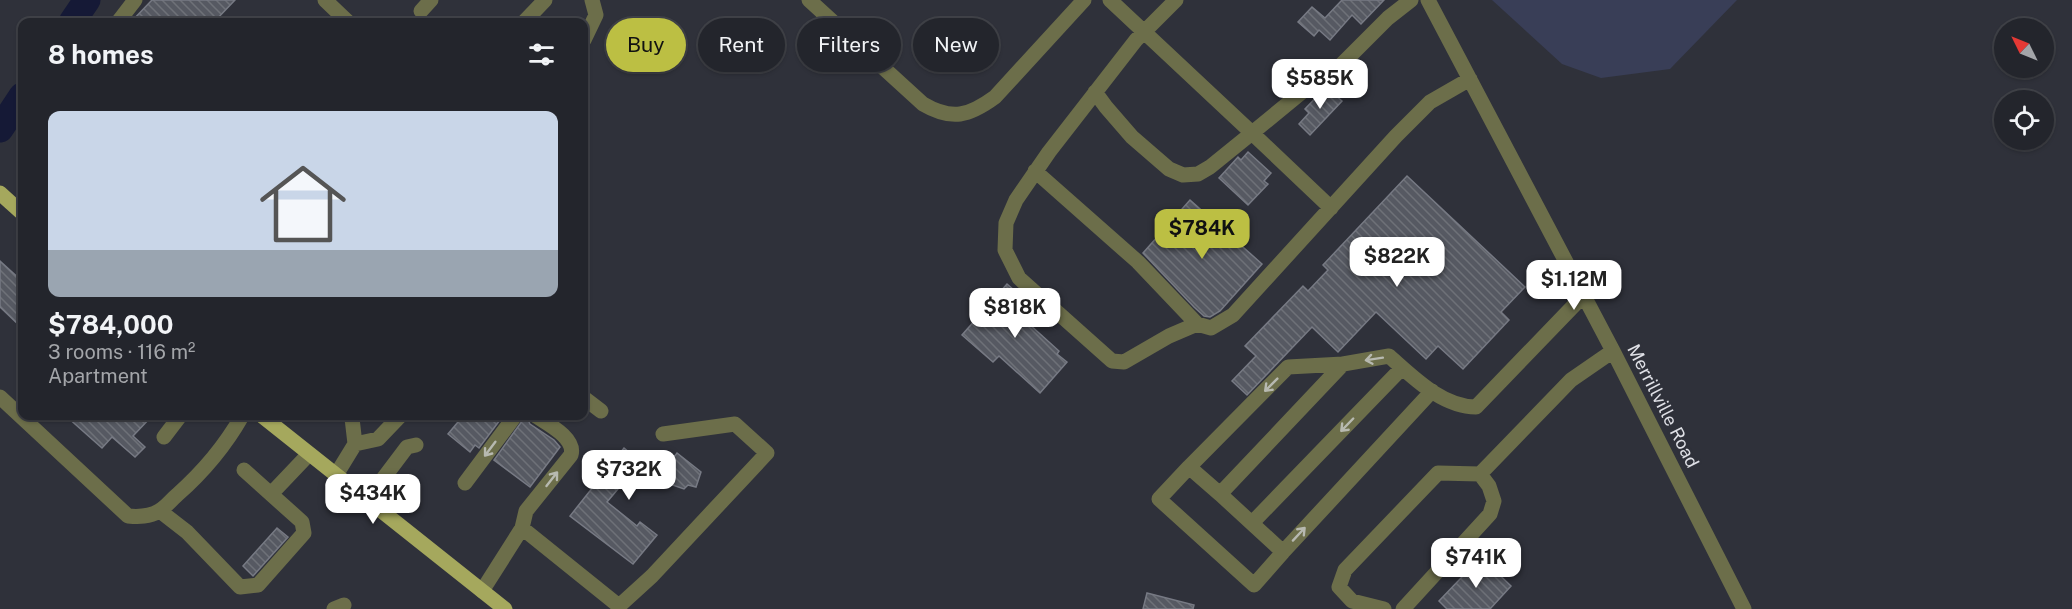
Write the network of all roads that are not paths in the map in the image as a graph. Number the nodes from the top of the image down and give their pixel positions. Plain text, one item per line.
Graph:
1 (135, 0) edge
2 (325, 0) edge
3 (545, 0) edge
4 (592, 0) edge
5 (809, 0) edge
6 (1084, 0) edge
7 (1110, 0) edge
8 (1176, 0) edge
9 (1411, 0) edge
10 (1428, 0) edge
11 (121, 18) edge
12 (344, 18) edge
13 (528, 18) edge
14 (588, 32) edge
15 (1143, 33) junction
16 (1470, 79) junction
17 (1095, 92) junction
18 (1252, 133) junction
19 (1035, 171) junction
20 (2, 195) edge
21 (18, 205) edge
22 (1331, 208) junction
23 (1584, 295) junction
24 (1197, 324) junction
25 (1613, 351) junction
26 (1343, 364) junction
27 (1402, 368) junction
28 (1427, 388) junction
29 (0, 397) edge
30 (588, 401) edge
31 (600, 411) dead end
32 (18, 414) edge
33 (25, 420) edge
34 (177, 420) edge
35 (240, 420) edge
36 (270, 420) edge
37 (352, 420) edge
38 (396, 420) edge
39 (512, 420) edge
40 (541, 420) edge
41 (663, 434) dead end
42 (164, 437) dead end
43 (354, 444) junction
44 (416, 445) dead end
45 (309, 454) junction
46 (1190, 466) junction
47 (244, 470) dead end
48 (1480, 474) junction
49 (336, 475) junction
50 (465, 483) dead end
51 (272, 494) junction
52 (1220, 494) junction
53 (367, 500) junction
54 (160, 511) junction
55 (1252, 523) junction
56 (522, 528) junction
57 (1283, 552) junction
58 (482, 591) junction
59 (618, 608) edge
60 (505, 609) edge
61 (1384, 609) edge
62 (1403, 609) edge
63 (1744, 609) edge

1 - 11 street
2 - 12 street
3 - 13 street
4 - 14 street
5 - 6 street
7 - 15 street
8 - 15 street
9 - 18 street
10 - 16 street, Merrillville Road
15 - 17 street
15 - 18 street
16 - 22 street
16 - 23 street, Merrillville Road
17 - 18 street
17 - 19 street
18 - 22 street
19 - 24 street
19 - 24 street
20 - 21 main road
22 - 24 street
23 - 25 street, Merrillville Road
23 - 28 street
25 - 48 street
25 - 63 street, Merrillville Road
27 -> 26 street
26 -> 46 street
26 - 52 street
27 - 28 street
27 -> 55 street
57 -> 28 street
29 - 32 street
30 - 31 street
33 - 54 street
34 - 42 street
35 - 54 street
36 - 45 main road
37 - 43 street
38 - 43 street
39 -> 50 street
56 -> 40 street
41 - 59 street
43 - 49 street
44 - 53 street
45 - 49 main road
45 - 51 street
46 - 52 street
46 - 57 street
47 - 51 street
48 - 61 street
48 - 62 street
49 - 53 main road
51 - 54 street
52 - 55 street
53 - 58 main road
55 - 57 street
56 - 58 street
56 - 59 street
58 - 60 main road

